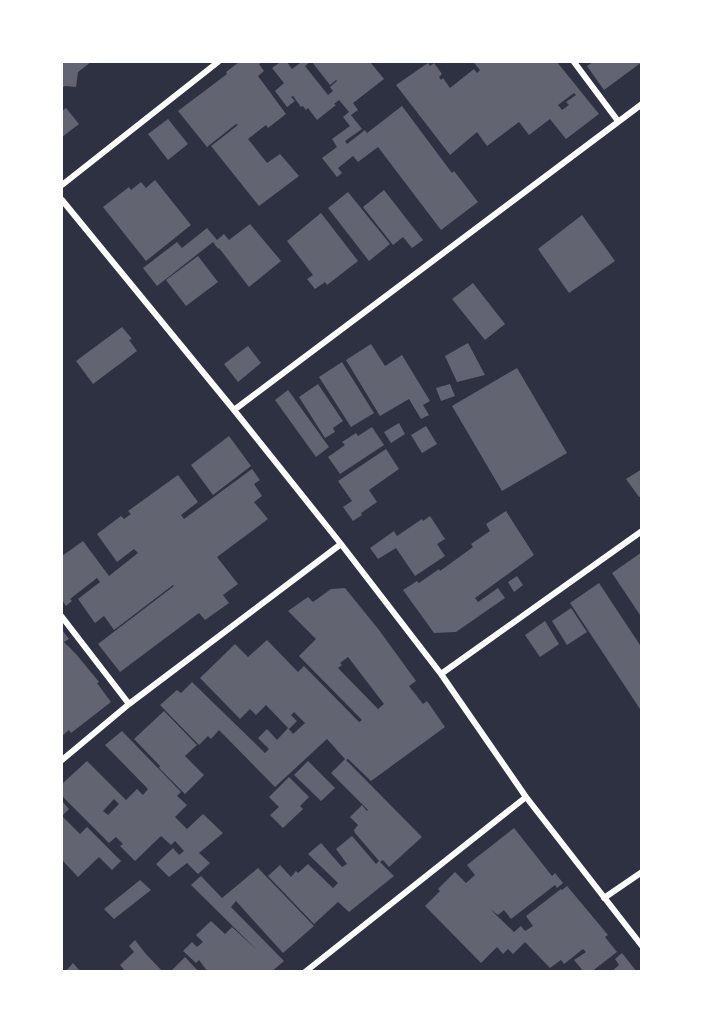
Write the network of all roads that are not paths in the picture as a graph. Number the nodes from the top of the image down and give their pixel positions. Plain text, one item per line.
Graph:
1 (218, 62) edge
2 (574, 62) edge
3 (642, 104) edge
4 (618, 121) junction
5 (62, 185) edge
6 (62, 200) edge
7 (234, 410) junction
8 (642, 531) edge
9 (340, 544) junction
10 (62, 617) edge
11 (441, 674) junction
12 (129, 704) junction
13 (62, 760) edge
14 (526, 797) junction
15 (642, 872) edge
16 (604, 898) junction
17 (642, 946) edge
18 (305, 972) edge

1 - 5 street
2 - 4 street
3 - 4 street
4 - 7 street
6 - 7 street
7 - 9 street
8 - 11 street
9 - 11 street
9 - 12 street
10 - 12 street
11 - 14 street
12 - 13 street
14 - 16 street
14 - 18 street
15 - 16 street
16 - 17 street

